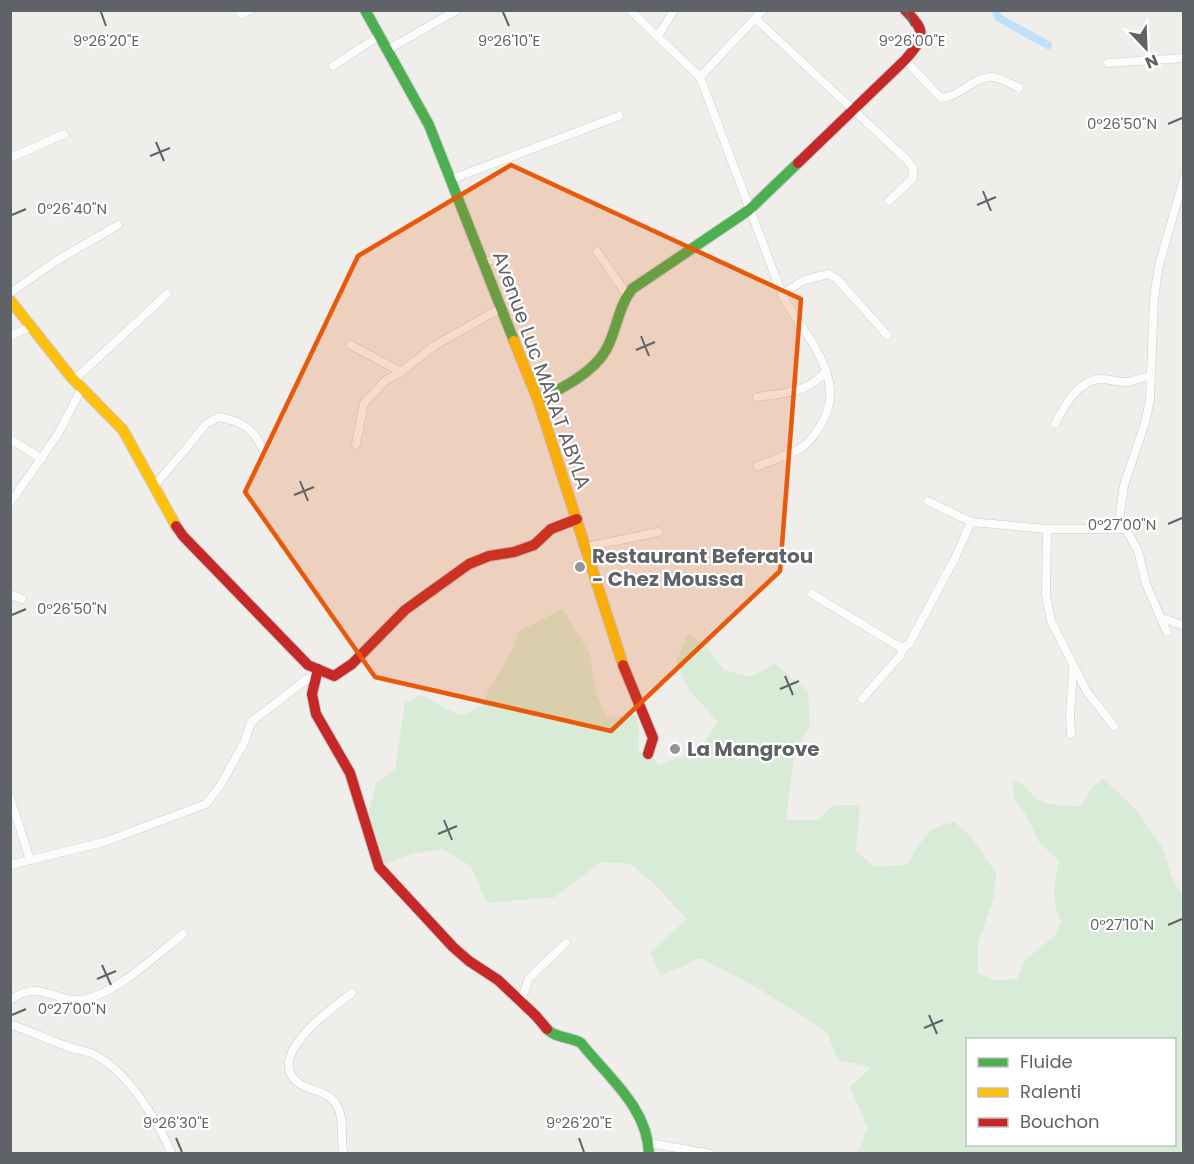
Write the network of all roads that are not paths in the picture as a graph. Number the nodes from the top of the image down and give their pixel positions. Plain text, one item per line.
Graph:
1 (250, 10) edge
2 (365, 10) edge
3 (457, 10) edge
4 (630, 10) edge
5 (674, 10) edge
6 (763, 10) edge
7 (905, 10) edge
8 (241, 14) dead end
9 (756, 19) junction
10 (379, 36) junction
11 (658, 36) junction
12 (387, 50) junction
13 (1184, 58) edge
14 (905, 60) junction
15 (1108, 63) dead end
16 (333, 66) dead end
17 (700, 77) junction
18 (1019, 88) dead end
19 (854, 109) junction
20 (619, 116) dead end
21 (64, 134) dead end
22 (10, 158) edge
23 (1184, 178) edge
24 (452, 180) junction
25 (889, 201) dead end
26 (749, 210) junction
27 (118, 225) dead end
28 (597, 251) dead end
29 (504, 256) dead end
30 (483, 263) junction
31 (10, 293) edge
32 (167, 294) dead end
33 (782, 294) junction
34 (627, 295) junction
35 (10, 300) edge
36 (501, 308) junction
37 (30, 327) junction
38 (887, 335) dead end
39 (10, 336) edge
40 (351, 345) dead end
41 (826, 371) junction
42 (401, 372) junction
43 (1150, 377) junction
44 (78, 384) junction
45 (757, 397) dead end
46 (538, 400) junction
47 (1055, 424) dead end
48 (10, 439) edge
49 (356, 444) dead end
50 (263, 450) dead end
51 (42, 459) junction
52 (758, 466) dead end
53 (153, 486) junction
54 (928, 501) dead end
55 (10, 504) edge
56 (577, 519) junction
57 (971, 522) junction
58 (1118, 527) junction
59 (1047, 529) junction
60 (658, 532) dead end
61 (586, 547) junction
62 (10, 594) edge
63 (812, 594) dead end
64 (22, 599) dead end
65 (1160, 617) junction
66 (1184, 626) edge
67 (1167, 632) dead end
68 (904, 647) junction
69 (1073, 667) junction
70 (317, 672) junction
71 (862, 699) dead end
72 (1114, 726) dead end
73 (1071, 734) dead end
74 (648, 754) dead end
75 (10, 797) edge
76 (30, 860) junction
77 (10, 865) edge
78 (183, 934) dead end
79 (566, 943) dead end
80 (352, 993) dead end
81 (10, 1000) edge
82 (521, 1001) junction
83 (10, 1024) edge
84 (649, 1148) edge
85 (172, 1154) edge
86 (344, 1154) edge
87 (711, 1154) edge

1 - 8 street
2 - 10 street, Avenue Luc MARAT ABYLA
3 - 12 street
4 - 11 street
5 - 11 street
6 - 9 street
7 - 14 street
9 - 17 street
9 - 19 street
10 - 12 street, Avenue Luc MARAT ABYLA
10 - 16 street
11 - 17 street
12 - 24 street, Avenue Luc MARAT ABYLA
13 - 15 street
14 - 18 street
14 - 19 street
17 - 26 street
19 - 25 street
19 - 26 street
20 - 24 street
21 - 22 street
23 - 43 street
24 - 30 street, Avenue Luc MARAT ABYLA
26 - 33 street
26 - 34 street
27 - 31 street
28 - 34 street
29 - 30 street
30 - 36 street, Avenue Luc MARAT ABYLA
32 - 44 street
33 - 38 street
33 - 41 street
34 - 46 street
35 - 37 street
36 - 42 street
36 - 46 street, Avenue Luc MARAT ABYLA
37 - 39 street
37 - 44 street
40 - 42 street
41 - 45 street
41 - 52 street
42 - 49 street
43 - 47 street
43 - 58 street
44 - 51 street
44 - 53 street
46 - 56 street, Avenue Luc MARAT ABYLA
48 - 51 street
50 - 53 street
51 - 55 street
53 - 70 street
54 - 57 street
56 - 61 street, Avenue Luc MARAT ABYLA
56 - 70 street
57 - 59 street
57 - 68 street
58 - 59 street
58 - 65 street
59 - 69 street
60 - 61 street
61 - 74 street, Avenue Luc MARAT ABYLA
62 - 64 street
63 - 68 street
65 - 66 street
65 - 67 street
68 - 71 street
69 - 72 street
69 - 73 street
70 - 76 street
70 - 82 street
75 - 76 street
76 - 77 street
78 - 81 street
79 - 82 street
80 - 86 street
82 - 84 street
83 - 85 street
84 - 87 street

